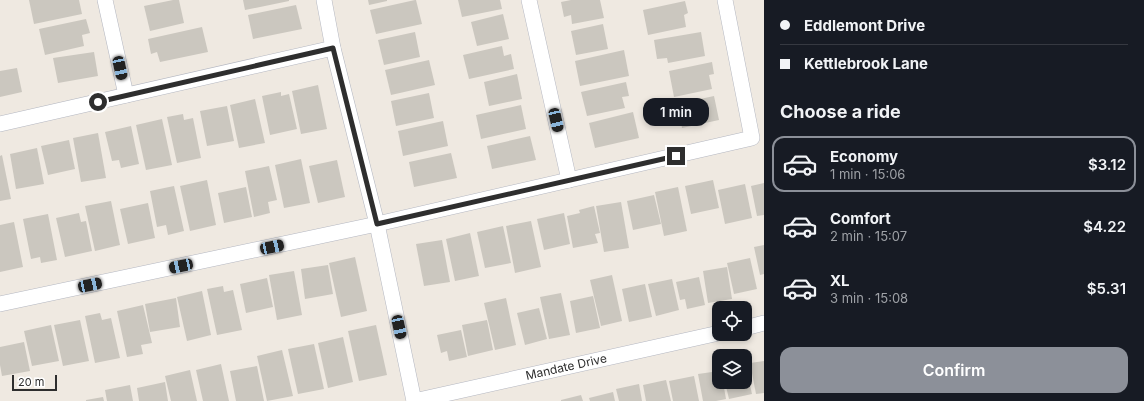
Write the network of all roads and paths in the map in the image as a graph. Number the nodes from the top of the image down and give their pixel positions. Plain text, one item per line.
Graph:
1 (105, 0) edge
2 (324, 0) edge
3 (529, 0) edge
4 (725, 0) edge
5 (333, 48) junction
6 (126, 96) junction
7 (0, 124) edge
8 (569, 180) junction
9 (377, 224) junction
10 (0, 304) edge
11 (764, 323) edge
12 (752, 326) edge
13 (712, 335) edge
14 (414, 401) edge

1 - 6 street
2 - 5 street
3 - 8 street
4 - 8 street
5 - 6 street
5 - 9 street
6 - 7 street
8 - 9 street
9 - 10 street
9 - 14 street
11 - 12 street
13 - 14 street, Mandate Drive

